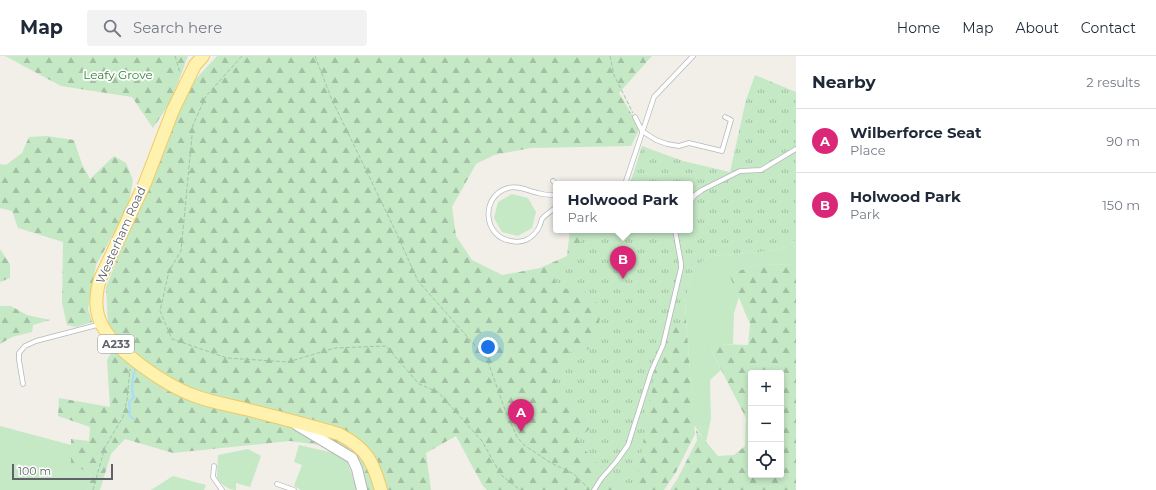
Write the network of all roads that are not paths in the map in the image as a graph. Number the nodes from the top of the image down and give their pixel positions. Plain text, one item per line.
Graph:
1 (203, 56) edge
2 (693, 56) edge
3 (635, 117) road end
4 (726, 117) dead end
5 (642, 131) junction
6 (796, 149) edge
7 (626, 181) edge
8 (553, 195) edge
9 (693, 198) edge
10 (553, 210) edge
11 (676, 233) edge
12 (101, 324) junction
13 (23, 384) dead end
14 (287, 420) junction
15 (214, 466) dead end
16 (277, 484) dead end
17 (222, 490) edge
18 (294, 490) edge
19 (362, 490) edge
20 (381, 490) edge
21 (594, 490) edge

1 - 12 main road, Westerham Road / A233
2 - 5 lane
3 - 5 lane
4 - 5 lane
5 - 7 lane
6 - 9 lane
8 - 10 lane
11 - 21 lane
12 - 13 lane
12 - 14 main road, Westerham Road / A233
14 - 19 street
14 - 20 main road, Westerham Road / A233
15 - 17 lane
16 - 18 lane

